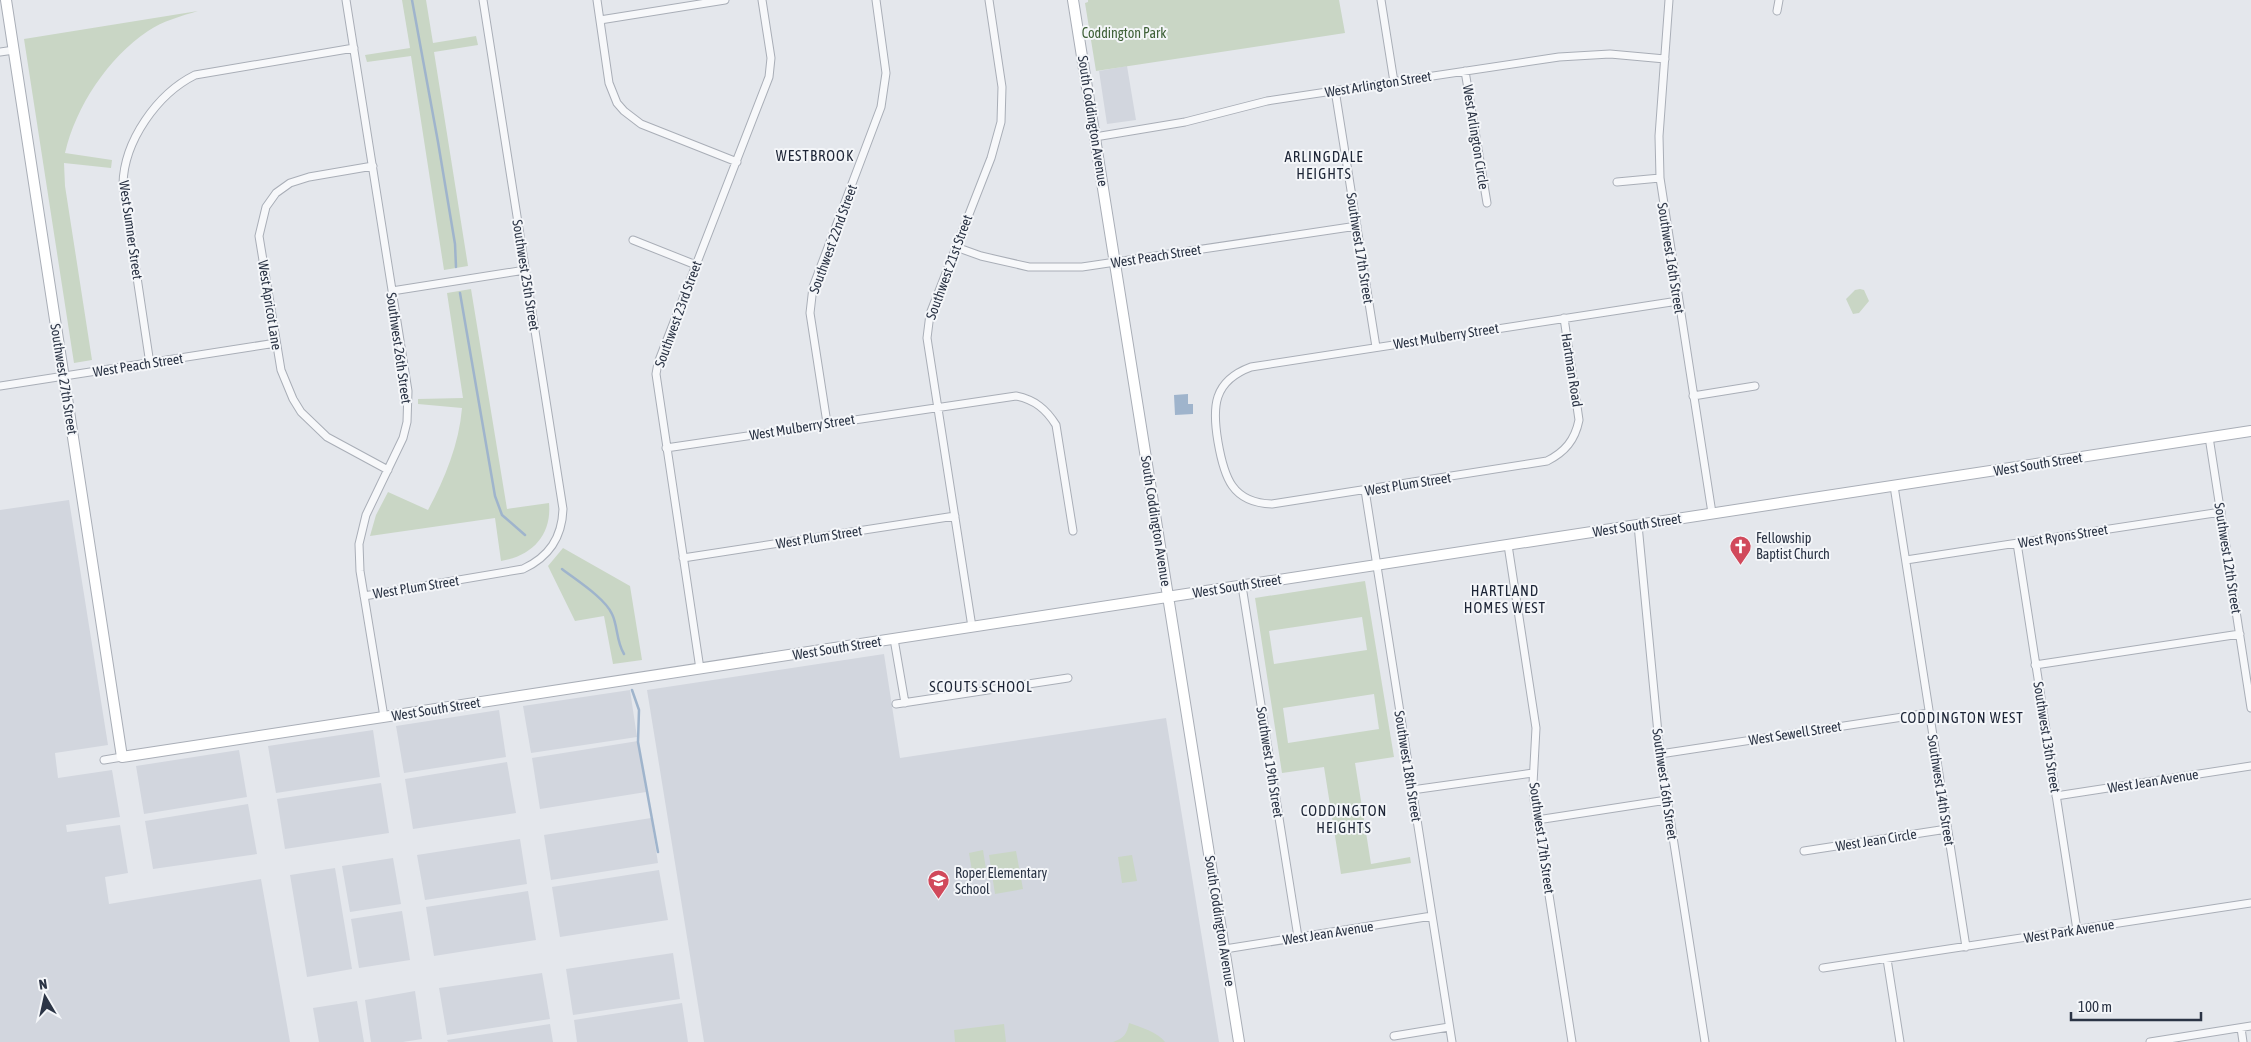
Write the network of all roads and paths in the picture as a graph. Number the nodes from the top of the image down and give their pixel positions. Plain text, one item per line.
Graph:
1 (6, 0) edge
2 (346, 0) edge
3 (483, 0) edge
4 (597, 0) edge
5 (725, 0) edge
6 (762, 0) edge
7 (876, 0) edge
8 (989, 0) edge
9 (1074, 0) edge
10 (1380, 0) edge
11 (1669, 0) edge
12 (1779, 0) edge
13 (1777, 10) dead end
14 (600, 20) junction
15 (354, 48) junction
16 (14, 50) junction
17 (0, 52) edge
18 (1664, 58) junction
19 (1465, 71) junction
20 (1394, 82) junction
21 (1335, 90) junction
22 (1095, 137) junction
23 (737, 162) junction
24 (372, 166) junction
25 (1660, 178) junction
26 (1616, 182) dead end
27 (1487, 203) dead end
28 (1357, 226) junction
29 (633, 240) dead end
30 (956, 247) junction
31 (1115, 262) junction
32 (696, 265) junction
33 (525, 270) junction
34 (392, 291) junction
35 (1678, 301) junction
36 (1564, 318) junction
37 (276, 343) junction
38 (1376, 347) junction
39 (150, 364) junction
40 (64, 377) junction
41 (0, 386) edge
42 (1755, 386) dead end
43 (1693, 396) junction
44 (938, 406) junction
45 (827, 423) junction
46 (2251, 431) edge
47 (2209, 438) junction
48 (666, 448) junction
49 (1566, 448) joint
50 (388, 470) junction
51 (1894, 486) junction
52 (1365, 490) junction
53 (1246, 498) joint
54 (2221, 512) junction
55 (1712, 514) junction
56 (955, 516) junction
57 (1638, 525) junction
58 (1073, 531) dead end
59 (2016, 543) junction
60 (1508, 545) junction
61 (551, 548) joint
62 (683, 558) junction
63 (1906, 560) junction
64 (1376, 565) junction
65 (1242, 586) junction
66 (364, 596) junction
67 (1168, 597) junction
68 (972, 627) junction
69 (2240, 634) junction
70 (894, 639) junction
71 (2036, 665) junction
72 (700, 669) junction
73 (1068, 678) dead end
74 (905, 703) junction
75 (2251, 703) edge
76 (896, 704) dead end
77 (1929, 713) junction
78 (384, 717) junction
79 (1660, 754) junction
80 (122, 757) junction
81 (104, 760) dead end
82 (2251, 766) edge
83 (1533, 773) junction
84 (1412, 790) junction
85 (2056, 796) junction
86 (1667, 800) junction
87 (1537, 820) junction
88 (1948, 829) junction
89 (1804, 851) dead end
90 (2251, 903) edge
91 (1432, 916) junction
92 (2077, 930) junction
93 (1298, 938) junction
94 (1966, 947) junction
95 (1225, 949) junction
96 (1887, 959) junction
97 (1823, 968) dead end
98 (2251, 1026) edge
99 (1449, 1027) junction
100 (2240, 1028) junction
101 (1394, 1036) dead end
102 (1240, 1042) edge
103 (1452, 1042) edge
104 (1572, 1042) edge
105 (1705, 1042) edge
106 (1900, 1042) edge
107 (2150, 1042) edge
108 (2243, 1042) edge

1 - 16 street, Southwest 27th Street
2 - 15 street, Southwest 26th Street
3 - 33 street, Southwest 25th Street
4 - 14 street
5 - 14 street
6 - 23 street, Southwest 23rd Street
7 - 45 street, Southwest 22nd Street
8 - 30 street, Southwest 21st Street
9 - 22 street, South Coddington Avenue
10 - 20 street
11 - 18 street, Southwest 16th Street
12 - 13 street
14 - 23 street
15 - 24 street, Southwest 26th Street
15 - 39 street, West Sumner Street
16 - 17 street
16 - 40 street, Southwest 27th Street
18 - 19 street, West Arlington Street
18 - 25 street, Southwest 16th Street
19 - 20 street, West Arlington Street
19 - 27 street, West Arlington Circle
20 - 21 street, West Arlington Street
21 - 22 street, West Arlington Street
21 - 28 street, Southwest 17th Street
22 - 31 street, South Coddington Avenue
23 - 32 street, Southwest 23rd Street
24 - 34 street, Southwest 26th Street
24 - 37 street, West Apricot Lane
25 - 26 street
25 - 35 street, Southwest 16th Street
28 - 31 street, West Peach Street
28 - 38 street, Southwest 17th Street
29 - 32 street
30 - 31 street, West Peach Street
30 - 44 street, Southwest 21st Street
31 - 67 street, South Coddington Avenue
32 - 48 street, Southwest 23rd Street
33 - 34 street
33 - 61 street, Southwest 25th Street
34 - 50 street, Southwest 26th Street
35 - 36 street, West Mulberry Street
35 - 43 street, Southwest 16th Street
36 - 38 street, West Mulberry Street
36 - 49 street, Hartman Road
37 - 39 street, West Peach Street
37 - 50 street, West Apricot Lane
38 - 53 street, West Mulberry Street
39 - 40 street, West Peach Street
40 - 41 street, West Peach Street
40 - 80 street, Southwest 27th Street
42 - 43 street
43 - 55 street, Southwest 16th Street
44 - 45 street, West Mulberry Street
44 - 56 street, Southwest 21st Street
44 - 58 street, West Mulberry Street
45 - 48 street, West Mulberry Street
46 - 47 street, West South Street
47 - 51 street, West South Street
47 - 54 street, Southwest 12th Street
48 - 62 street, Southwest 23rd Street
49 - 52 street, West Plum Street
50 - 66 street, Southwest 26th Street
51 - 55 street, West South Street
51 - 63 street, Southwest 14th Street
52 - 53 street, West Plum Street
52 - 64 street, Southwest 18th Street
54 - 59 street, West Ryons Street
54 - 69 street, Southwest 12th Street
55 - 57 street, West South Street
56 - 62 street, West Plum Street
56 - 68 street, Southwest 21st Street
57 - 60 street, West South Street
57 - 79 street, Southwest 16th Street
59 - 63 street, West Ryons Street
59 - 71 street, Southwest 13th Street
60 - 64 street, West South Street
60 - 83 street, Southwest 17th Street
61 - 66 street, West Plum Street
62 - 72 street, Southwest 23rd Street
63 - 77 street, Southwest 14th Street
64 - 65 street, West South Street
64 - 84 street, Southwest 18th Street
65 - 67 street, West South Street
65 - 93 street, Southwest 19th Street
66 - 78 street, Southwest 26th Street
67 - 68 street, West South Street
67 - 95 street, South Coddington Avenue
68 - 70 street, West South Street
69 - 71 street
69 - 75 street, Southwest 12th Street
70 - 72 street, West South Street
70 - 74 street
71 - 85 street, Southwest 13th Street
72 - 78 street, West South Street
73 - 74 street
74 - 76 street
77 - 79 street, West Sewell Street
77 - 88 street, Southwest 14th Street
78 - 80 street, West South Street
79 - 86 street, Southwest 16th Street
80 - 81 street, West South Street
82 - 85 street, West Jean Avenue
83 - 84 street
83 - 87 street, Southwest 17th Street
84 - 91 street, Southwest 18th Street
85 - 92 street, Southwest 13th Street
86 - 87 street
86 - 105 street, Southwest 16th Street
87 - 104 street, Southwest 17th Street
88 - 89 street, West Jean Circle
88 - 94 street, Southwest 14th Street
90 - 92 street, West Park Avenue
91 - 93 street, West Jean Avenue
91 - 99 street, Southwest 18th Street
92 - 94 street, West Park Avenue
93 - 95 street, West Jean Avenue
94 - 96 street, West Park Avenue
95 - 102 street, South Coddington Avenue
96 - 97 street, West Park Avenue
96 - 106 street
98 - 100 street
99 - 101 street
99 - 103 street, Southwest 18th Street
100 - 107 street
100 - 108 street

